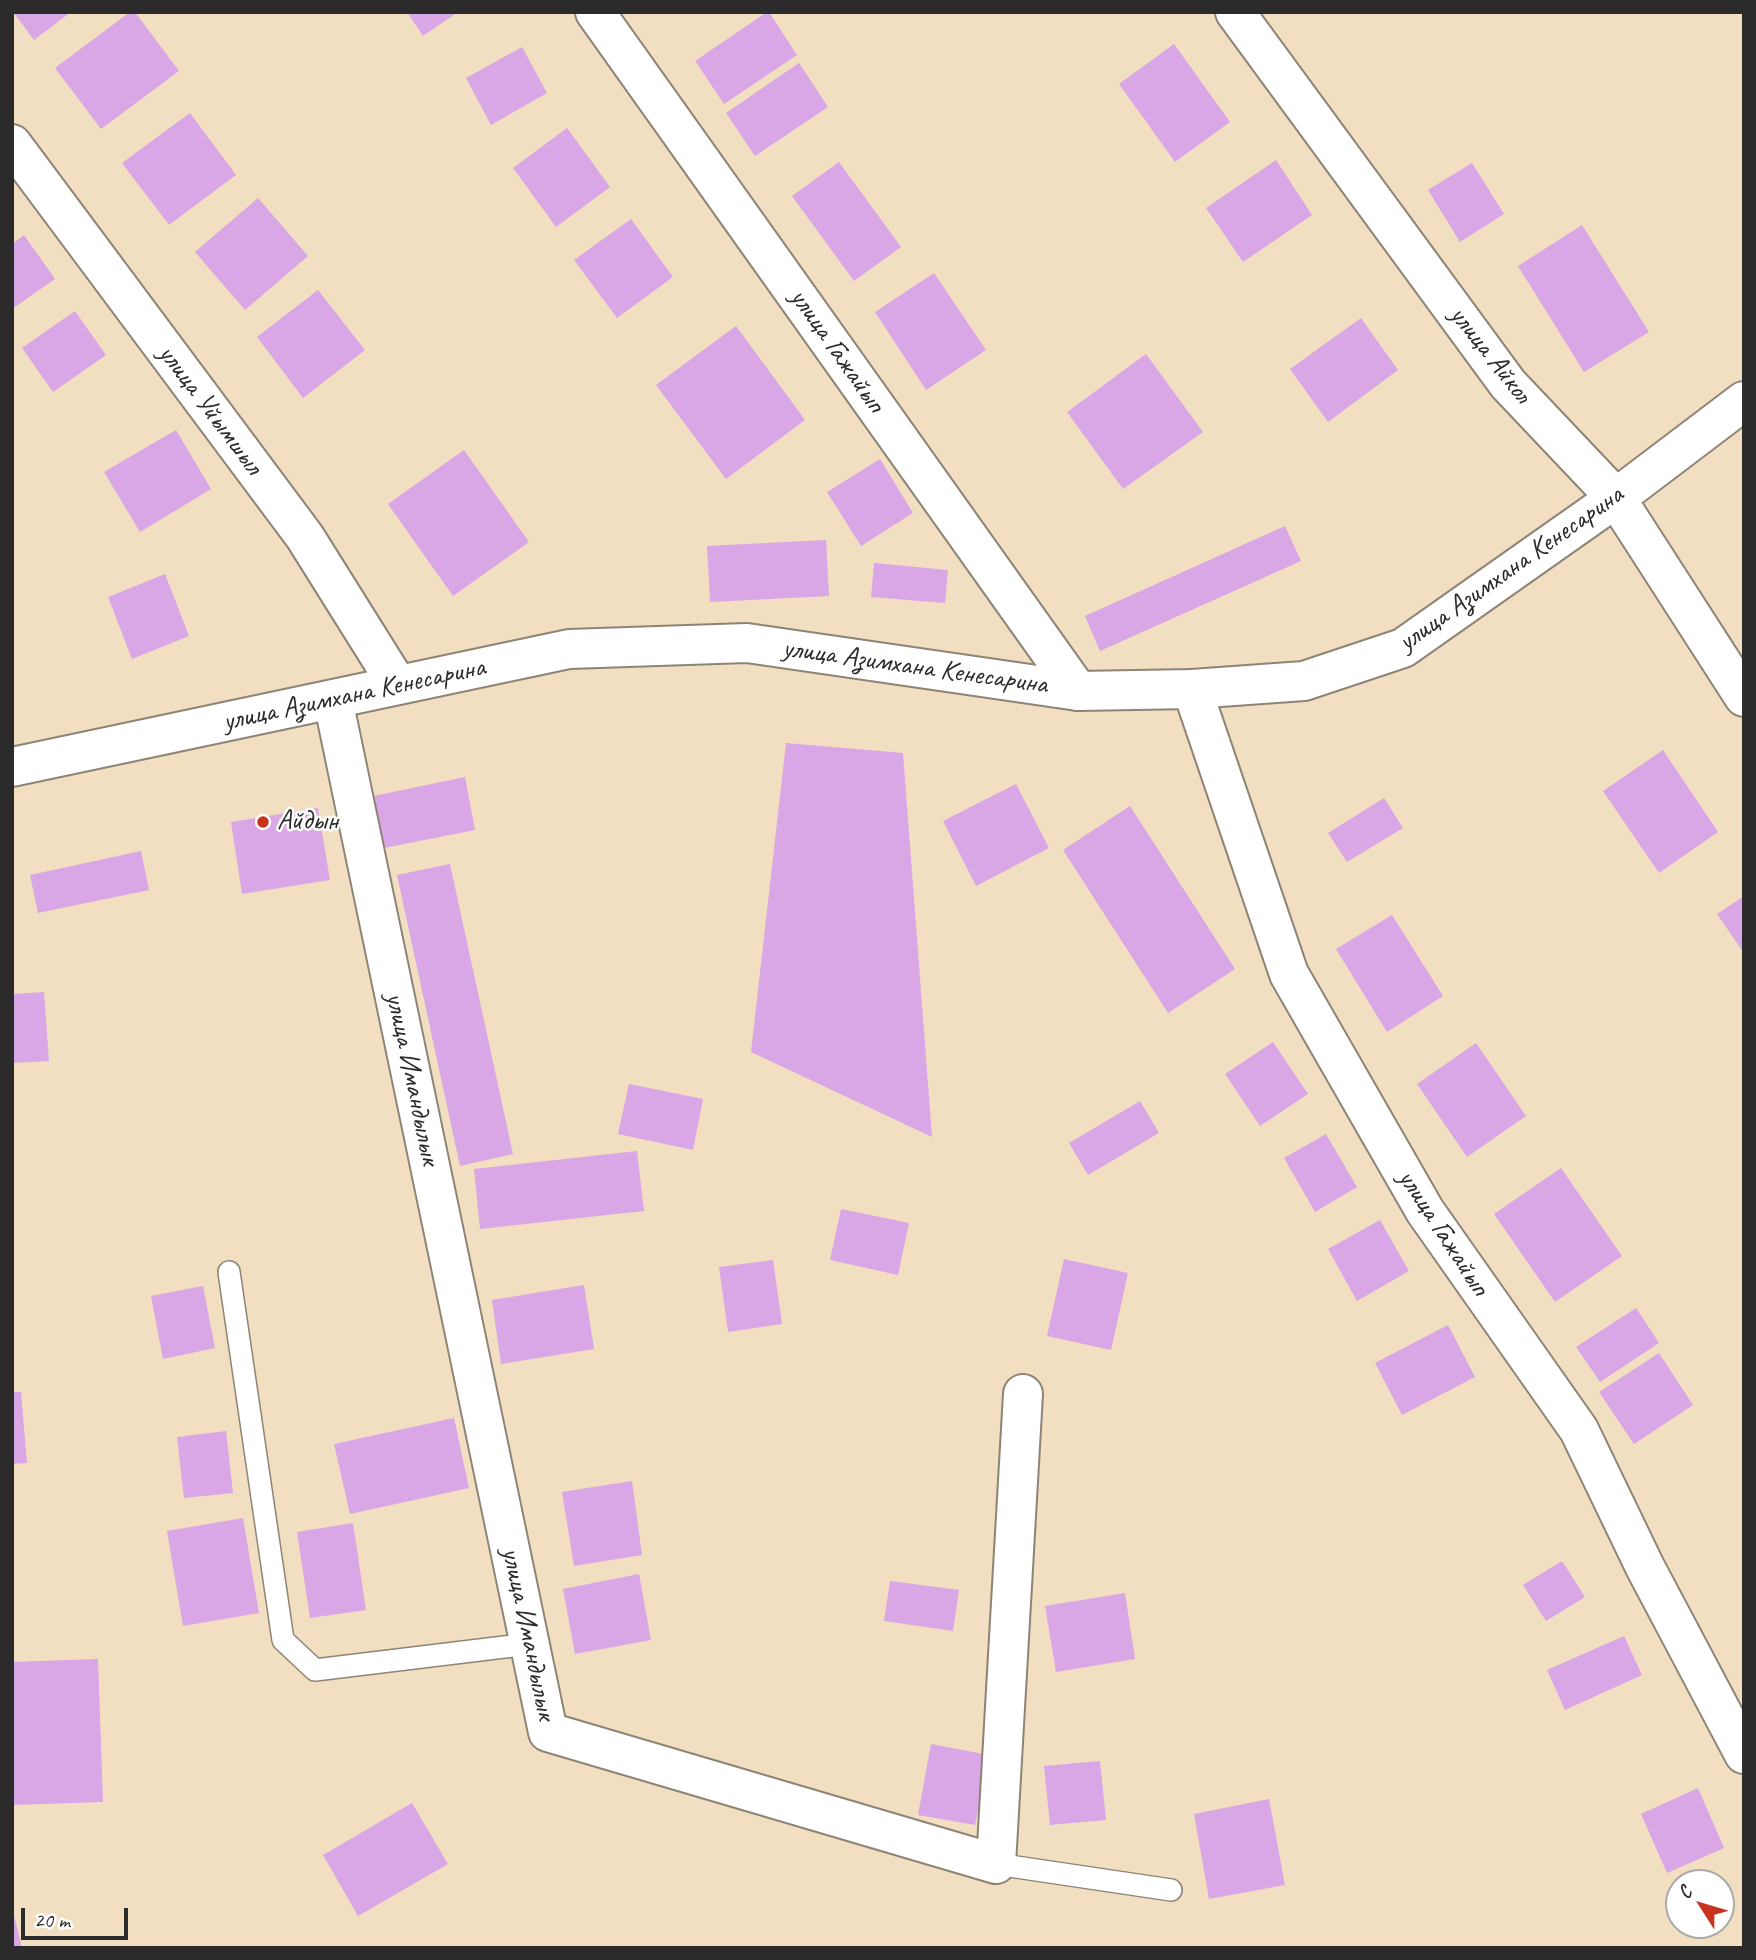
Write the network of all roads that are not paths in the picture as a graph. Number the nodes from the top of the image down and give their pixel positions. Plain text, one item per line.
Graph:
1 (595, 12) edge
2 (1234, 12) edge
3 (12, 144) edge
4 (1744, 401) edge
5 (1616, 498) junction
6 (397, 684) junction
7 (1192, 690) junction
8 (1078, 691) junction
9 (1744, 697) edge
10 (333, 700) junction
11 (12, 767) edge
12 (229, 1272) dead end
13 (1023, 1394) dead end
14 (529, 1644) junction
15 (1744, 1754) edge
16 (996, 1864) junction
17 (1171, 1890) dead end

1 - 8 street, улица Гажайып
2 - 5 street, улица Айкол
3 - 6 street, улица Уйымшыл
4 - 5 street, улица Азимхана Кенесарина
5 - 7 street, улица Азимхана Кенесарина
5 - 9 street, улица Айкол
6 - 8 street, улица Азимхана Кенесарина
6 - 10 street, улица Азимхана Кенесарина
7 - 8 street, улица Азимхана Кенесарина
7 - 15 street, улица Гажайып
10 - 11 street, улица Азимхана Кенесарина
10 - 14 street, улица Имандылык
12 - 14 lane
13 - 16 street
14 - 16 street, улица Имандылык
16 - 17 lane

